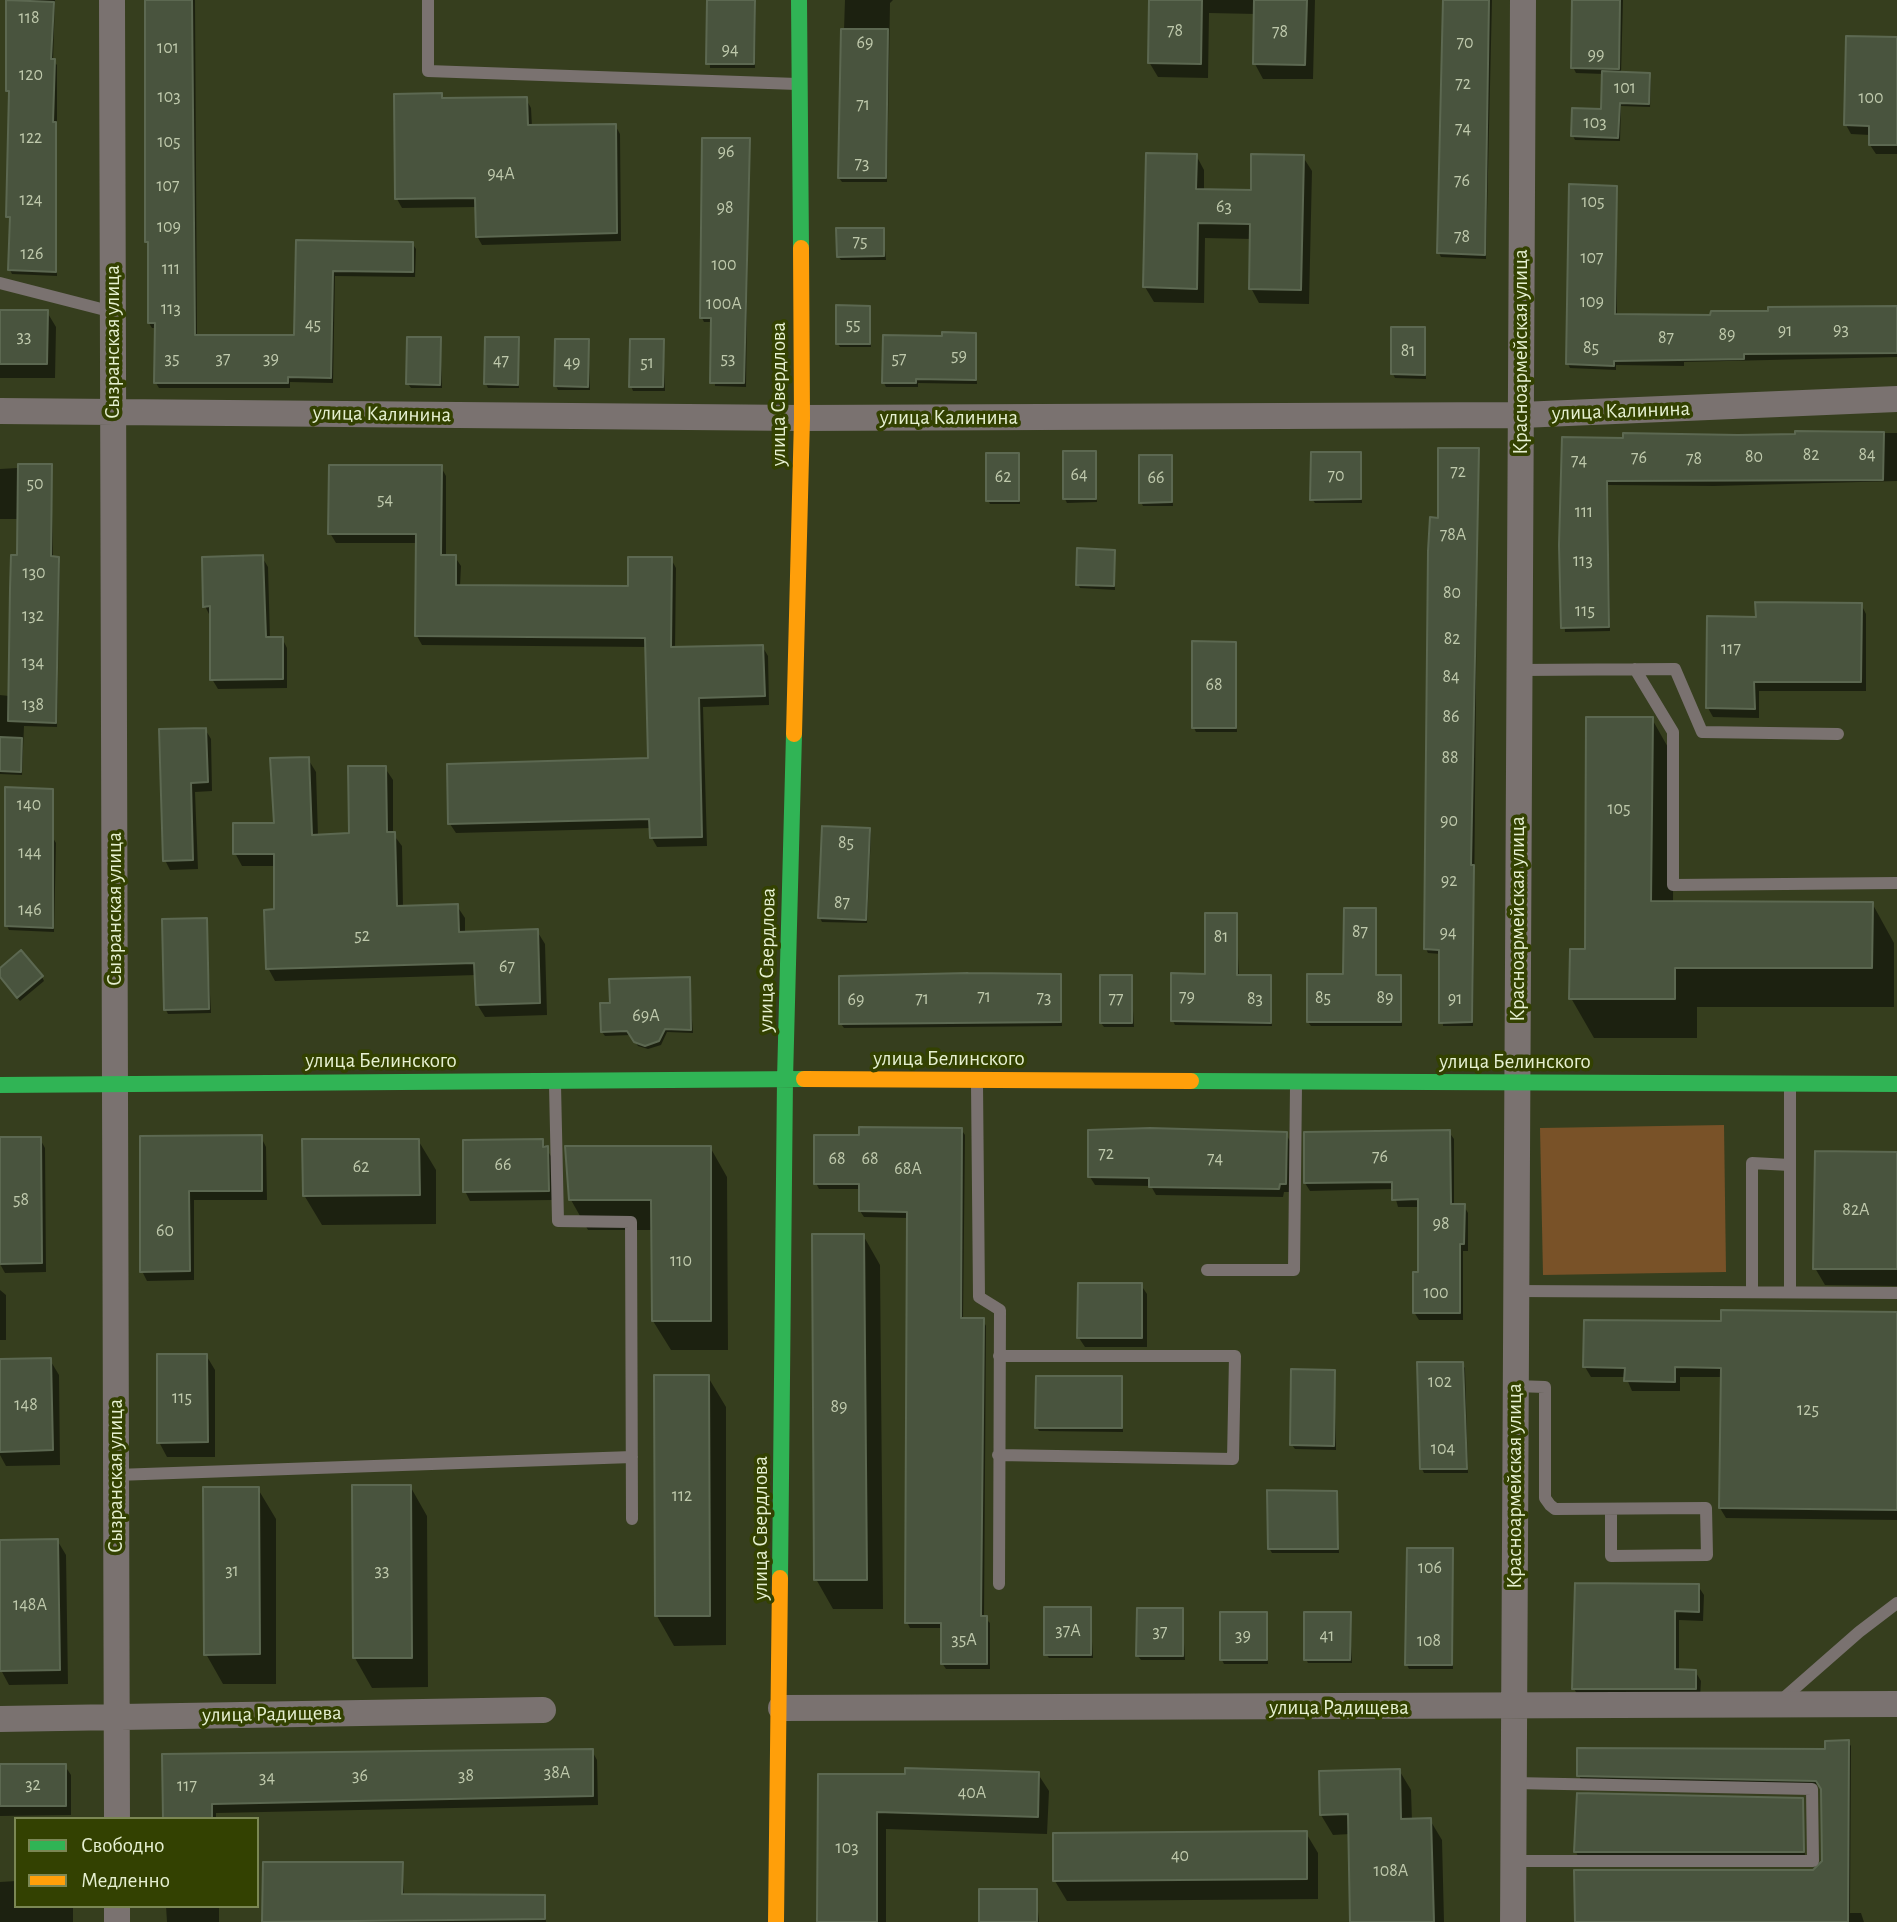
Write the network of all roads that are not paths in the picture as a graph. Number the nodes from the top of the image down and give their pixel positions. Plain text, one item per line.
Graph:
1 (112, 0) edge
2 (428, 0) edge
3 (799, 0) edge
4 (1523, 0) edge
5 (797, 84) junction
6 (0, 283) edge
7 (113, 313) junction
8 (1897, 399) edge
9 (0, 411) edge
10 (113, 412) junction
11 (1521, 415) junction
12 (802, 418) junction
13 (1635, 669) junction
14 (1520, 670) junction
15 (1838, 734) dead end
16 (1897, 883) edge
17 (785, 1079) junction
18 (555, 1081) junction
19 (976, 1081) junction
20 (1296, 1082) junction
21 (1791, 1082) junction
22 (115, 1084) junction
23 (1517, 1084) junction
24 (1897, 1084) edge
25 (0, 1086) edge
26 (1790, 1165) junction
27 (1207, 1270) dead end
28 (1516, 1291) junction
29 (1752, 1291) junction
30 (1790, 1291) junction
31 (1897, 1293) edge
32 (999, 1356) junction
33 (1516, 1386) junction
34 (998, 1455) junction
35 (632, 1457) junction
36 (116, 1475) junction
37 (1611, 1509) junction
38 (632, 1519) dead end
39 (999, 1584) dead end
40 (1897, 1603) edge
41 (1897, 1704) edge
42 (1775, 1705) junction
43 (1514, 1707) junction
44 (781, 1708) junction
45 (543, 1710) dead end
46 (117, 1716) junction
47 (0, 1719) edge
48 (1514, 1783) junction
49 (117, 1817) edge
50 (1513, 1861) junction
51 (776, 1922) edge
52 (1513, 1922) edge

1 - 7 street, Сызранская улица
2 - 5 lane
3 - 5 street, улица Свердлова
4 - 11 street, Красноармейская улица
5 - 12 street, улица Свердлова
6 - 7 lane
7 - 10 street, Сызранская улица
8 - 11 street, улица Калинина
9 - 10 street, улица Калинина
10 - 12 street, улица Калинина
10 - 22 street, Сызранская улица
11 - 12 street, улица Калинина
11 - 14 street, Красноармейская улица
12 - 17 street, улица Свердлова
13 - 14 lane
13 - 15 lane
13 - 16 lane
14 - 23 street, Красноармейская улица
17 - 18 street, улица Белинского
17 - 19 street, улица Белинского
17 - 44 street, улица Свердлова
18 - 22 street, улица Белинского
18 - 35 lane
19 - 20 street, улица Белинского
19 - 32 lane
20 - 23 street, улица Белинского
20 - 27 lane
21 - 23 street, улица Белинского
21 - 24 street, улица Белинского
21 - 26 lane
22 - 25 street, улица Белинского
22 - 36 street, Сызранская улица
23 - 28 street, Красноармейская улица
26 - 29 lane
26 - 30 lane
28 - 29 lane
28 - 33 street, Красноармейская улица
29 - 30 lane
30 - 31 lane
32 - 34 lane
32 - 34 lane
33 - 37 lane
33 - 43 street, Красноармейская улица
34 - 39 lane
35 - 36 lane
35 - 38 lane
36 - 46 street, Сызранская улица
37 - 37 lane
40 - 42 lane
41 - 42 street, улица Радищева
42 - 43 street, улица Радищева
43 - 44 street, улица Радищева
43 - 48 street, Красноармейская улица
44 - 51 street, улица Свердлова
45 - 46 street, улица Радищева
46 - 47 street, улица Радищева
46 - 49 street, Сызранская улица
48 - 50 street, Красноармейская улица
48 - 50 lane
50 - 52 street, Красноармейская улица

